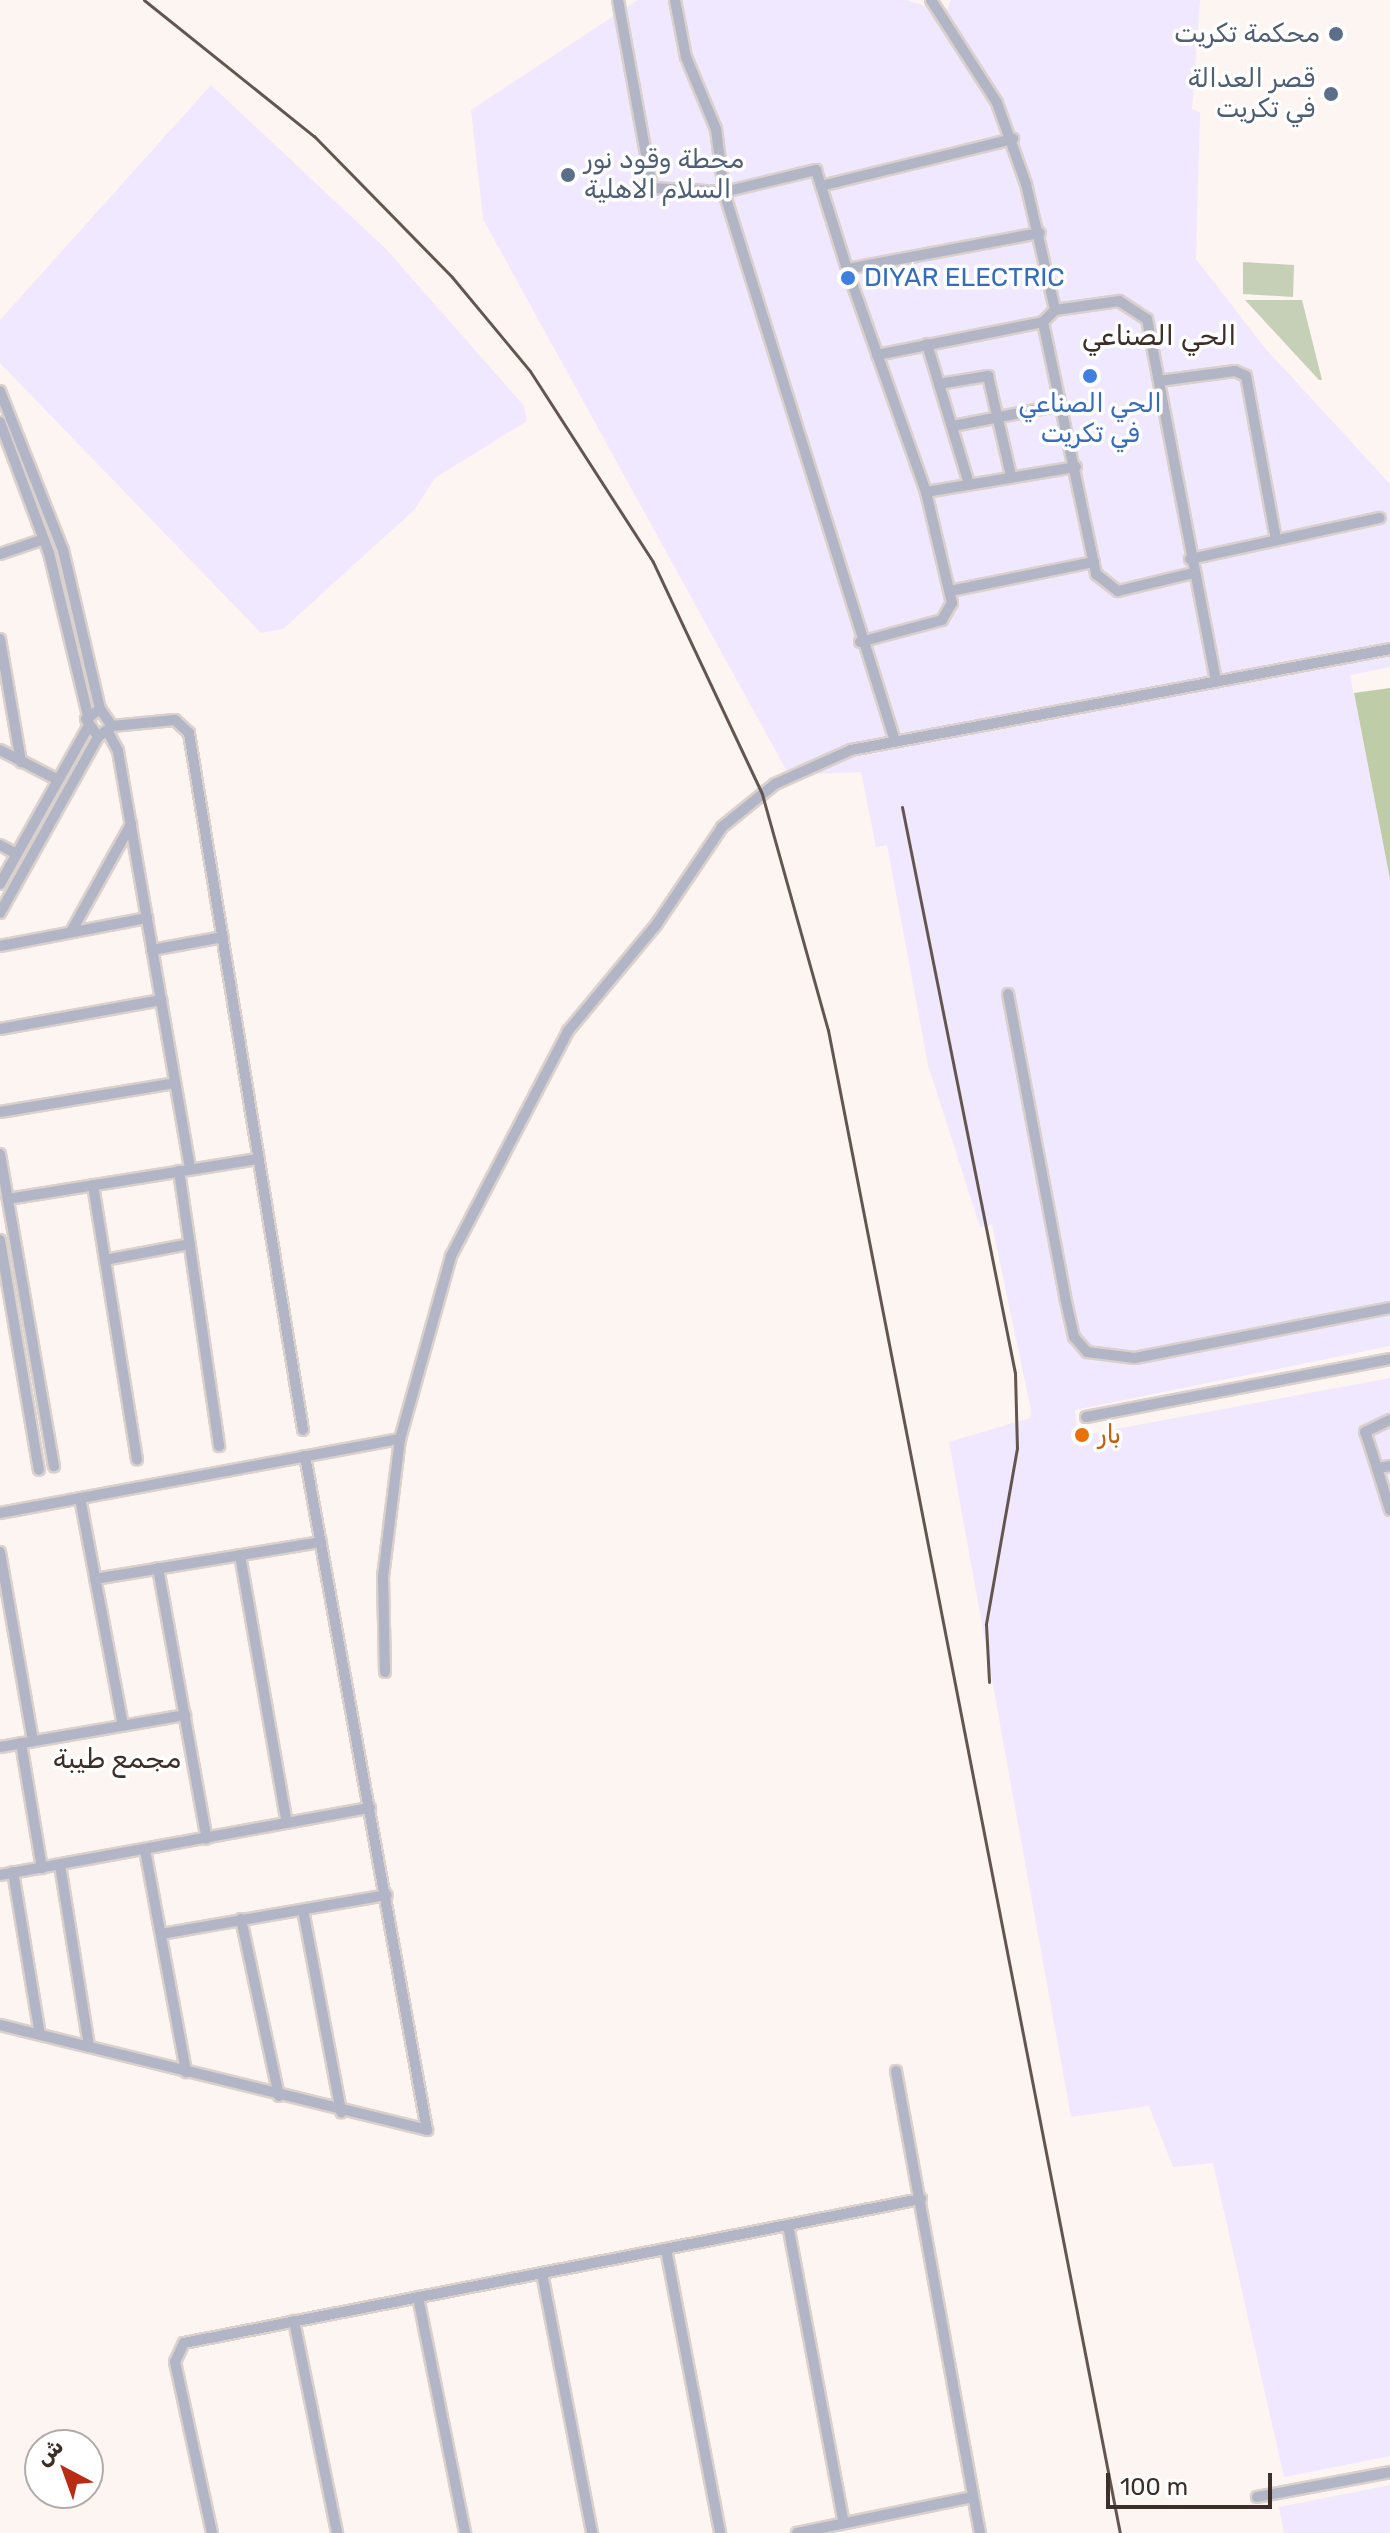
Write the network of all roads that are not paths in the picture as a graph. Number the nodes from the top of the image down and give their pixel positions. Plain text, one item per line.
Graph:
1 (618, 0) edge
2 (675, 0) edge
3 (931, 0) edge
4 (1013, 139) junction
5 (821, 186) junction
6 (724, 192) junction
7 (1040, 233) junction
8 (847, 269) junction
9 (1055, 310) junction
10 (1043, 322) junction
11 (927, 344) junction
12 (877, 355) junction
13 (1159, 381) junction
14 (939, 384) junction
15 (0, 391) edge
16 (1061, 405) junction
17 (997, 416) junction
18 (0, 422) edge
19 (953, 426) junction
20 (21, 436) junction
21 (8, 441) junction
22 (1076, 467) junction
23 (1011, 476) junction
24 (969, 484) junction
25 (926, 492) junction
26 (1380, 518) dead end
27 (44, 539) junction
28 (1276, 540) junction
29 (0, 554) edge
30 (1190, 559) junction
31 (1094, 562) junction
32 (1193, 573) junction
33 (950, 591) junction
34 (0, 639) edge
35 (860, 642) junction
36 (1390, 649) edge
37 (89, 653) junction
38 (76, 656) junction
39 (1216, 682) junction
40 (100, 709) junction
41 (88, 715) junction
42 (87, 729) junction
43 (106, 732) junction
44 (895, 741) junction
45 (0, 750) edge
46 (21, 762) junction
47 (58, 780) junction
48 (131, 824) junction
49 (0, 845) edge
50 (16, 854) junction
51 (0, 884) edge
52 (0, 913) edge
53 (147, 918) junction
54 (71, 932) junction
55 (223, 937) junction
56 (0, 946) edge
57 (152, 950) junction
58 (1008, 994) dead end
59 (161, 1000) junction
60 (0, 1029) edge
61 (175, 1083) junction
62 (0, 1112) edge
63 (0, 1154) edge
64 (259, 1159) junction
65 (184, 1170) junction
66 (93, 1185) junction
67 (8, 1199) junction
68 (15, 1243) junction
69 (0, 1244) edge
70 (190, 1244) junction
71 (105, 1260) junction
72 (1390, 1308) edge
73 (1390, 1359) edge
74 (1086, 1417) dead end
75 (1390, 1420) edge
76 (303, 1430) dead end
77 (400, 1439) junction
78 (219, 1446) dead end
79 (305, 1456) junction
80 (137, 1459) dead end
81 (54, 1466) dead end
82 (1390, 1466) edge
83 (1377, 1468) junction
84 (39, 1470) dead end
85 (80, 1498) junction
86 (1390, 1510) edge
87 (0, 1513) edge
88 (321, 1542) junction
89 (0, 1552) edge
90 (240, 1555) junction
91 (158, 1568) junction
92 (95, 1579) junction
93 (385, 1672) dead end
94 (185, 1715) junction
95 (123, 1725) junction
96 (33, 1741) junction
97 (21, 1743) junction
98 (0, 1747) edge
99 (370, 1808) junction
100 (287, 1823) junction
101 (207, 1839) junction
102 (145, 1850) junction
103 (60, 1865) junction
104 (42, 1868) junction
105 (13, 1872) junction
106 (0, 1875) edge
107 (387, 1895) junction
108 (303, 1910) junction
109 (241, 1919) junction
110 (161, 1934) junction
111 (0, 2025) edge
112 (40, 2035) junction
113 (89, 2047) junction
114 (896, 2071) dead end
115 (186, 2072) junction
116 (279, 2096) junction
117 (341, 2112) junction
118 (921, 2199) junction
119 (788, 2225) junction
120 (666, 2249) junction
121 (542, 2273) junction
122 (418, 2297) junction
123 (294, 2321) junction
124 (1390, 2472) edge
125 (972, 2497) junction
126 (1257, 2497) dead end
127 (844, 2523) junction
128 (212, 2533) edge
129 (337, 2533) edge
130 (465, 2533) edge
131 (592, 2533) edge
132 (720, 2533) edge
133 (797, 2533) edge
134 (980, 2533) edge

1 - 6 street
2 - 6 street
3 - 4 street
4 - 5 street
4 - 7 street
5 - 6 street
5 - 8 street
6 - 35 street
7 - 8 street
7 - 9 street
8 - 12 street
9 - 10 street
9 - 13 street
10 - 11 street
10 - 16 street
11 - 12 street
11 - 14 street
12 - 25 street
13 - 28 street
13 - 30 street
14 - 17 street
14 - 19 street
15 - 20 street
16 - 17 street
16 - 22 street
17 - 19 street
17 - 23 street
18 - 21 street
19 - 24 street
20 - 21 street
20 - 37 street
21 - 27 street
22 - 23 street
22 - 31 street
23 - 24 street
24 - 25 street
25 - 33 street
26 - 28 street
27 - 29 street
27 - 38 street
28 - 30 street
30 - 32 street
31 - 32 street
31 - 33 street
32 - 39 street
33 - 35 street
34 - 46 street
35 - 44 street
36 - 39 street
37 - 38 street
37 - 40 street
38 - 41 street
39 - 44 street
40 - 41 street
40 - 43 street
41 - 42 street
42 - 43 street
42 - 47 street
43 - 48 street
43 - 52 street
43 - 55 street
44 - 77 street
45 - 46 street
46 - 47 street
47 - 50 street
48 - 53 street
48 - 54 street
49 - 50 street
50 - 51 street
53 - 54 street
53 - 57 street
54 - 56 street
55 - 57 street
55 - 64 street
57 - 59 street
58 - 72 street
59 - 60 street
59 - 61 street
61 - 62 street
61 - 65 street
63 - 67 street
64 - 65 street
64 - 76 street
65 - 66 street
65 - 70 street
66 - 67 street
66 - 71 street
67 - 68 street
68 - 69 street
68 - 81 street
69 - 84 street
70 - 71 street
70 - 78 street
71 - 80 street
73 - 74 street
75 - 83 street
77 - 79 street
77 - 93 street
79 - 85 street
79 - 88 street
82 - 83 street
83 - 86 street
85 - 87 street
85 - 92 street
88 - 90 street
88 - 99 street
89 - 96 street
90 - 91 street
90 - 100 street
91 - 92 street
91 - 94 street
92 - 95 street
94 - 95 street
94 - 101 street
95 - 96 street
96 - 97 street
97 - 98 street
97 - 104 street
99 - 100 street
99 - 107 street
100 - 101 street
101 - 102 street
102 - 103 street
102 - 110 street
103 - 104 street
103 - 113 street
104 - 105 street
105 - 106 street
105 - 112 street
107 - 108 street
107 - 117 street
108 - 109 street
108 - 117 street
109 - 110 street
109 - 116 street
110 - 115 street
111 - 112 street
112 - 113 street
113 - 115 street
114 - 118 street
115 - 116 street
116 - 117 street
118 - 119 street
118 - 125 street
119 - 120 street
119 - 127 street
120 - 121 street
120 - 132 street
121 - 122 street
121 - 131 street
122 - 123 street
122 - 130 street
123 - 128 street
123 - 129 street
124 - 126 street
125 - 127 street
125 - 134 street
127 - 133 street

